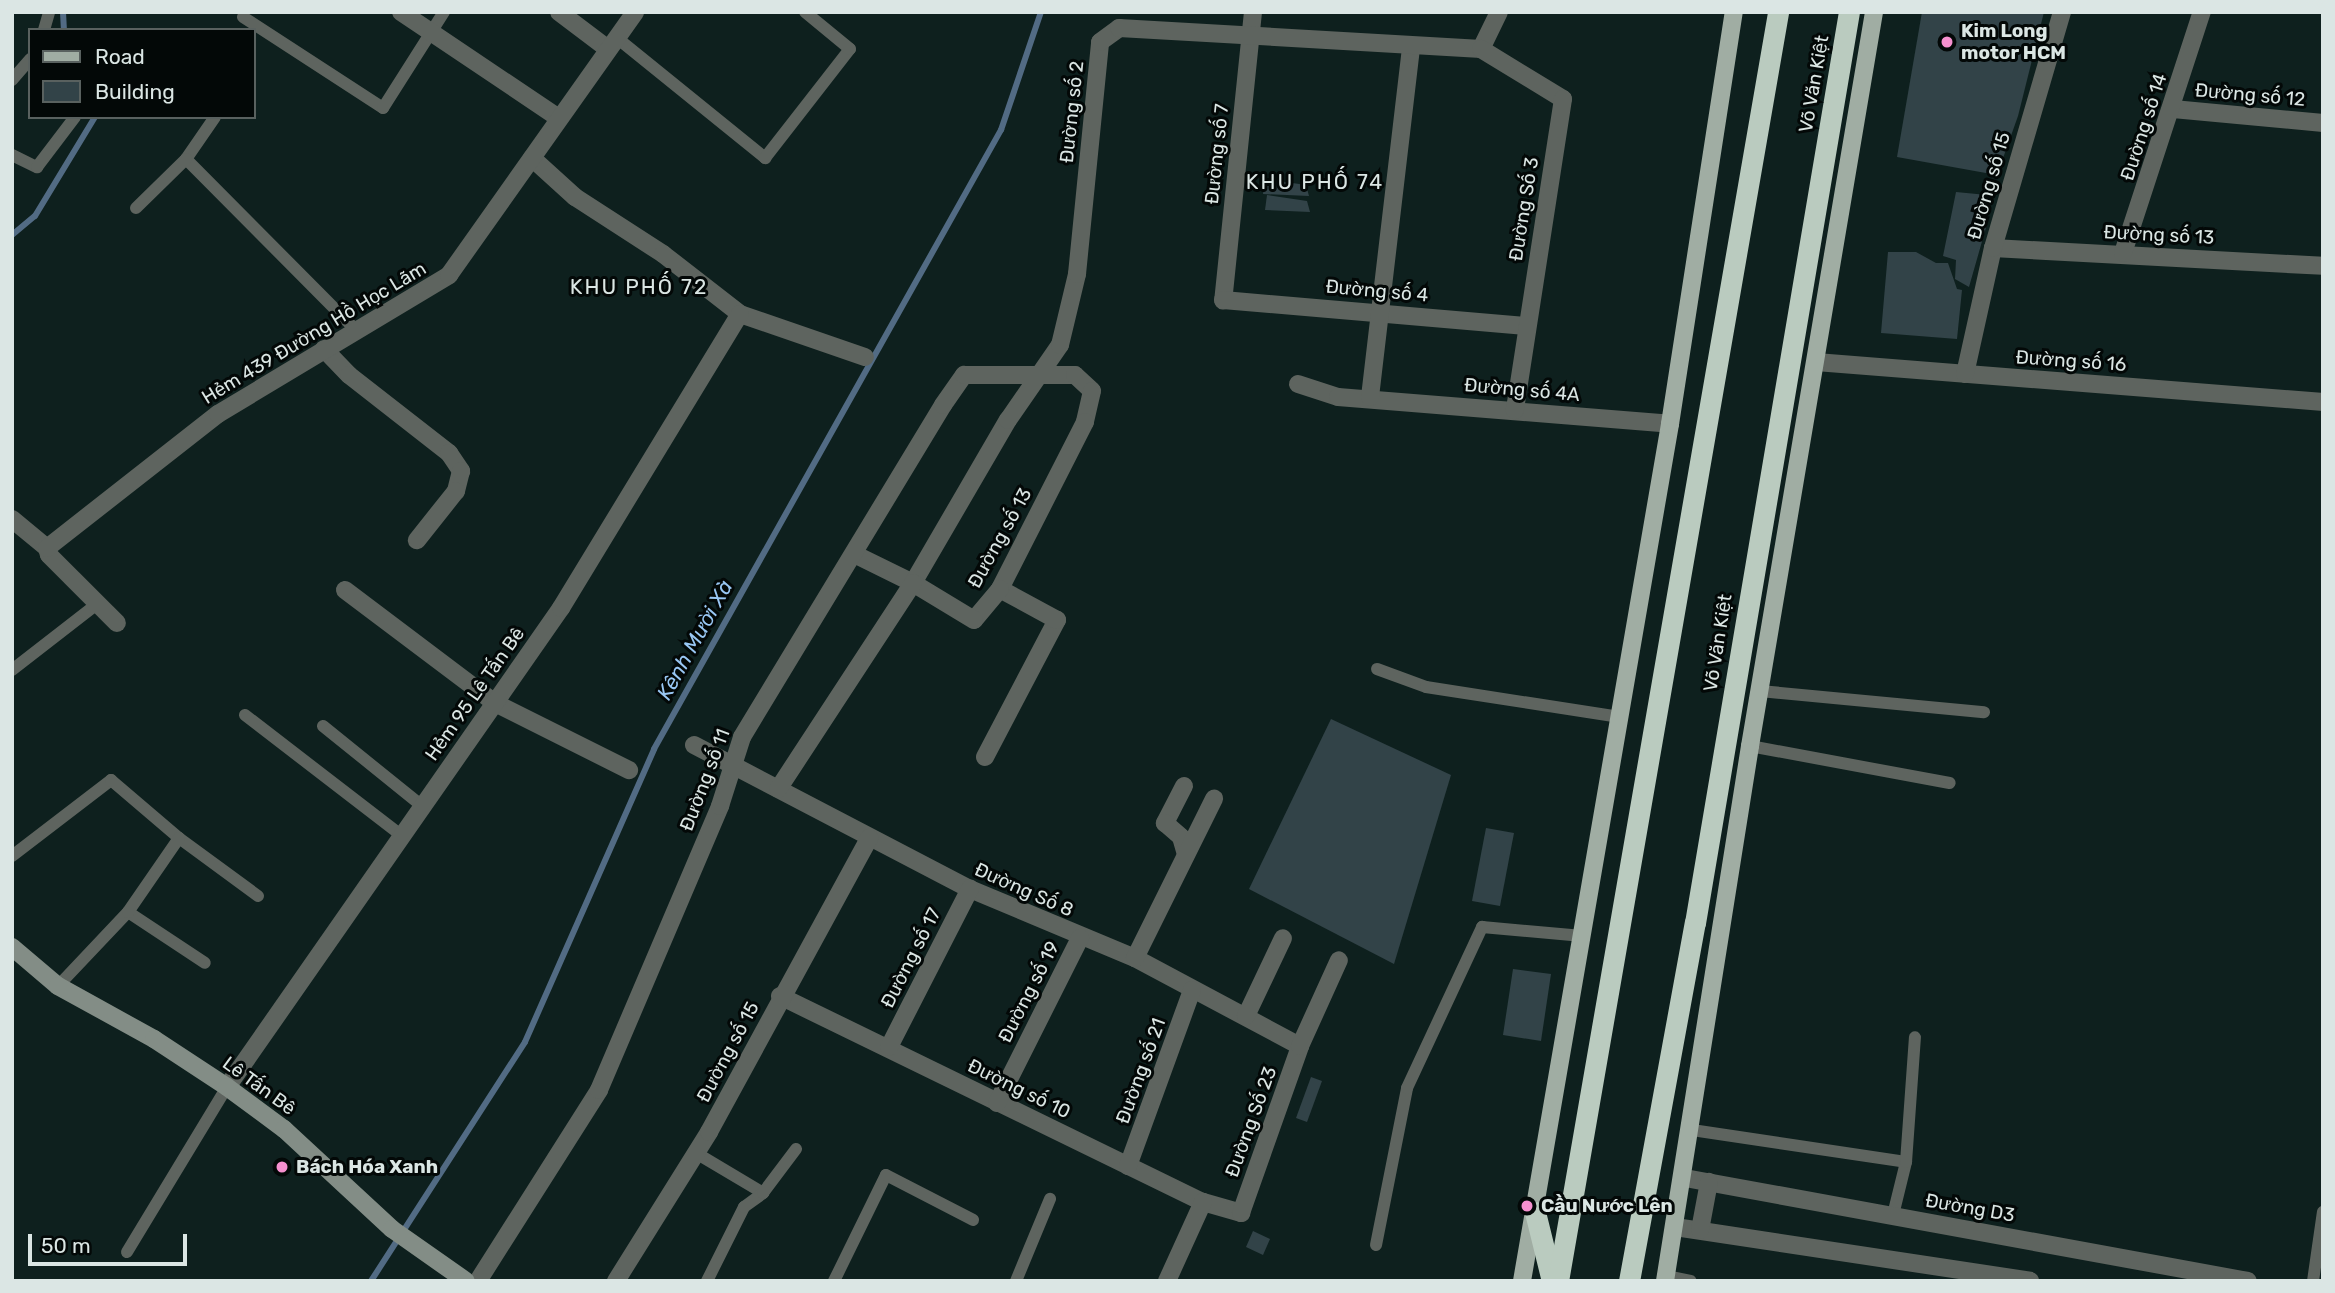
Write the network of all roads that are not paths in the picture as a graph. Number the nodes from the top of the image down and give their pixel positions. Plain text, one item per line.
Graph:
1 (401, 12) edge
2 (444, 12) edge
3 (559, 12) edge
4 (635, 12) edge
5 (805, 12) edge
6 (1253, 12) edge
7 (1499, 12) edge
8 (1734, 12) edge
9 (1778, 12) edge
10 (1849, 12) edge
11 (1874, 12) edge
12 (2062, 12) edge
13 (2202, 12) edge
14 (243, 18) dead end
15 (432, 30) junction
16 (1250, 34) junction
17 (612, 44) junction
18 (1411, 46) junction
19 (1481, 48) junction
20 (28, 61) edge
21 (12, 80) edge
22 (2174, 109) junction
23 (559, 118) junction
24 (73, 119) edge
25 (214, 119) edge
26 (2323, 123) edge
27 (12, 155) edge
28 (532, 158) junction
29 (186, 159) junction
30 (136, 208) dead end
31 (1993, 248) junction
32 (2123, 253) junction
33 (2323, 266) edge
34 (1223, 300) joint
35 (1382, 312) junction
36 (740, 314) junction
37 (1526, 326) junction
38 (356, 330) junction
39 (324, 349) junction
40 (865, 357) dead end
41 (1816, 362) junction
42 (1039, 372) junction
43 (1965, 374) junction
44 (1298, 384) dead end
45 (1370, 397) junction
46 (2323, 401) edge
47 (1515, 411) junction
48 (1670, 424) junction
49 (12, 519) edge
50 (417, 540) dead end
51 (47, 548) junction
52 (854, 554) junction
53 (913, 583) junction
54 (1000, 589) junction
55 (345, 590) dead end
56 (97, 604) junction
57 (117, 623) dead end
58 (1377, 669) dead end
59 (12, 670) edge
60 (1760, 691) junction
61 (495, 703) junction
62 (1983, 712) dead end
63 (245, 715) dead end
64 (1620, 717) junction
65 (323, 726) dead end
66 (694, 745) dead end
67 (1749, 746) junction
68 (985, 757) dead end
69 (735, 764) junction
70 (629, 769) dead end
71 (1950, 783) dead end
72 (1184, 786) dead end
73 (778, 789) junction
74 (1214, 799) dead end
75 (422, 806) junction
76 (402, 836) junction
77 (179, 838) junction
78 (869, 838) junction
79 (1186, 854) junction
80 (12, 856) edge
81 (970, 889) junction
82 (258, 896) dead end
83 (128, 912) junction
84 (1583, 936) junction
85 (1283, 937) dead end
86 (1080, 938) junction
87 (12, 947) edge
88 (1135, 958) junction
89 (1339, 960) dead end
90 (205, 964) dead end
91 (58, 986) junction
92 (1192, 990) junction
93 (780, 996) junction
94 (1247, 1016) junction
95 (1915, 1037) dead end
96 (1300, 1046) junction
97 (889, 1047) junction
98 (227, 1087) junction
99 (997, 1103) junction
100 (1692, 1130) junction
101 (796, 1149) dead end
102 (696, 1153) junction
103 (1906, 1162) junction
104 (1128, 1166) junction
105 (1685, 1178) junction
106 (1709, 1182) junction
107 (763, 1194) junction
108 (1050, 1199) dead end
109 (1203, 1202) junction
110 (1535, 1212) junction
111 (2323, 1212) edge
112 (1241, 1213) joint
113 (1893, 1215) junction
114 (973, 1220) dead end
115 (1675, 1227) junction
116 (1700, 1230) junction
117 (1376, 1245) dead end
118 (127, 1252) dead end
119 (1666, 1279) edge
120 (466, 1281) edge
121 (478, 1281) edge
122 (616, 1281) edge
123 (707, 1281) edge
124 (834, 1281) edge
125 (1016, 1281) edge
126 (1167, 1281) edge
127 (1522, 1281) edge
128 (1552, 1281) edge
129 (1558, 1281) edge
130 (1629, 1281) edge
131 (1691, 1281) edge
132 (2030, 1281) edge
133 (2248, 1281) edge
134 (2312, 1281) edge

1 - 15 street
2 - 15 lane
3 - 17 street
4 - 17 street, Hẻm 439 Đường Hồ Học Lãm
5 - 17 lane
6 - 16 street, Đường số 7
7 - 19 street
8 - 48 main road
9 - 129 highway
10 - 130 highway, Võ Văn Kiệt
11 - 41 main road
12 - 31 street, Đường số 15
13 - 22 street, Đường số 14
14 - 15 lane
15 - 23 street
16 - 18 street, Đường số 2
16 - 34 street, Đường số 7
16 - 42 street, Đường số 2
17 - 23 street, Hẻm 439 Đường Hồ Học Lãm
18 - 19 street, Đường số 2
18 - 35 street
19 - 37 street, Đường Số 3
20 - 21 lane
22 - 26 street, Đường số 12
22 - 32 street, Đường số 14
23 - 28 street, Hẻm 439 Đường Hồ Học Lãm
24 - 27 lane
25 - 29 lane
28 - 36 street
28 - 38 street, Hẻm 439 Đường Hồ Học Lãm
29 - 30 lane
29 - 38 lane
31 - 32 street, Đường số 13
31 - 43 street, Đường số 15
32 - 33 street, Đường số 13
34 - 35 street, Đường số 4
35 - 37 street, Đường số 4
35 - 45 street
36 - 40 street
36 - 61 street, Hẻm 95 Lê Tấn Bê
37 - 47 street, Đường Số 3
38 - 39 street, Hẻm 439 Đường Hồ Học Lãm
39 - 50 street
39 - 51 street, Hẻm 439 Đường Hồ Học Lãm
41 - 43 street, Đường số 16
41 - 60 main road
42 - 52 street, Đường số 11
42 - 53 street, Đường số 2
42 - 54 street, Đường số 13
43 - 46 street, Đường số 16
44 - 45 street, Đường số 4A
45 - 47 street, Đường số 4A
47 - 48 street, Đường số 4A
48 - 64 main road
49 - 51 street
51 - 56 street
52 - 53 street
52 - 69 street, Đường số 11
53 - 54 street, Đường số 13
53 - 73 street
54 - 68 street
55 - 61 street
56 - 57 street
56 - 59 lane
58 - 64 lane
60 - 62 lane
60 - 67 main road
61 - 70 street
61 - 75 street, Hẻm 95 Lê Tấn Bê
63 - 76 lane
64 - 84 main road
65 - 75 lane
66 - 69 street, Đường Số 8
67 - 71 lane
67 - 100 main road
69 - 73 street, Đường Số 8
69 - 121 street, Đường số 11
72 - 79 street
73 - 78 street, Đường Số 8
74 - 79 street
75 - 76 street, Hẻm 95 Lê Tấn Bê
76 - 98 street, Hẻm 95 Lê Tấn Bê
77 - 80 lane
77 - 82 lane
77 - 83 lane
78 - 81 street, Đường Số 8
78 - 93 street, Đường số 15
79 - 88 street
81 - 86 street, Đường Số 8
81 - 97 street, Đường số 17
83 - 90 lane
83 - 91 lane
84 - 110 main road
84 - 117 lane
85 - 94 street
86 - 88 street, Đường Số 8
86 - 99 street, Đường số 19
87 - 91 street, Lê Tấn Bê
88 - 92 street, Đường Số 8
89 - 96 street, Đường Số 23
91 - 98 street, Lê Tấn Bê
92 - 94 street, Đường Số 8
92 - 104 street, Đường số 21
93 - 97 street, Đường số 10
93 - 102 street, Đường số 15
94 - 96 street, Đường Số 8
95 - 103 lane
96 - 112 street, Đường Số 23
97 - 99 street, Đường số 10
98 - 118 lane
98 - 120 street, Lê Tấn Bê
99 - 104 street, Đường số 10
100 - 103 lane
100 - 105 main road
101 - 107 lane
102 - 107 lane
102 - 122 street, Đường số 15
103 - 113 lane
104 - 109 street, Đường số 10
105 - 106 street, Đường D3
105 - 115 main road
106 - 113 street, Đường D3
106 - 116 street
107 - 123 lane
108 - 125 lane
109 - 112 street, Đường số 10
109 - 126 street
110 - 127 main road
110 - 128 highway
111 - 134 lane
113 - 133 street, Đường D3
114 - 124 lane
115 - 116 street
115 - 119 main road
116 - 132 street
119 - 131 lane

